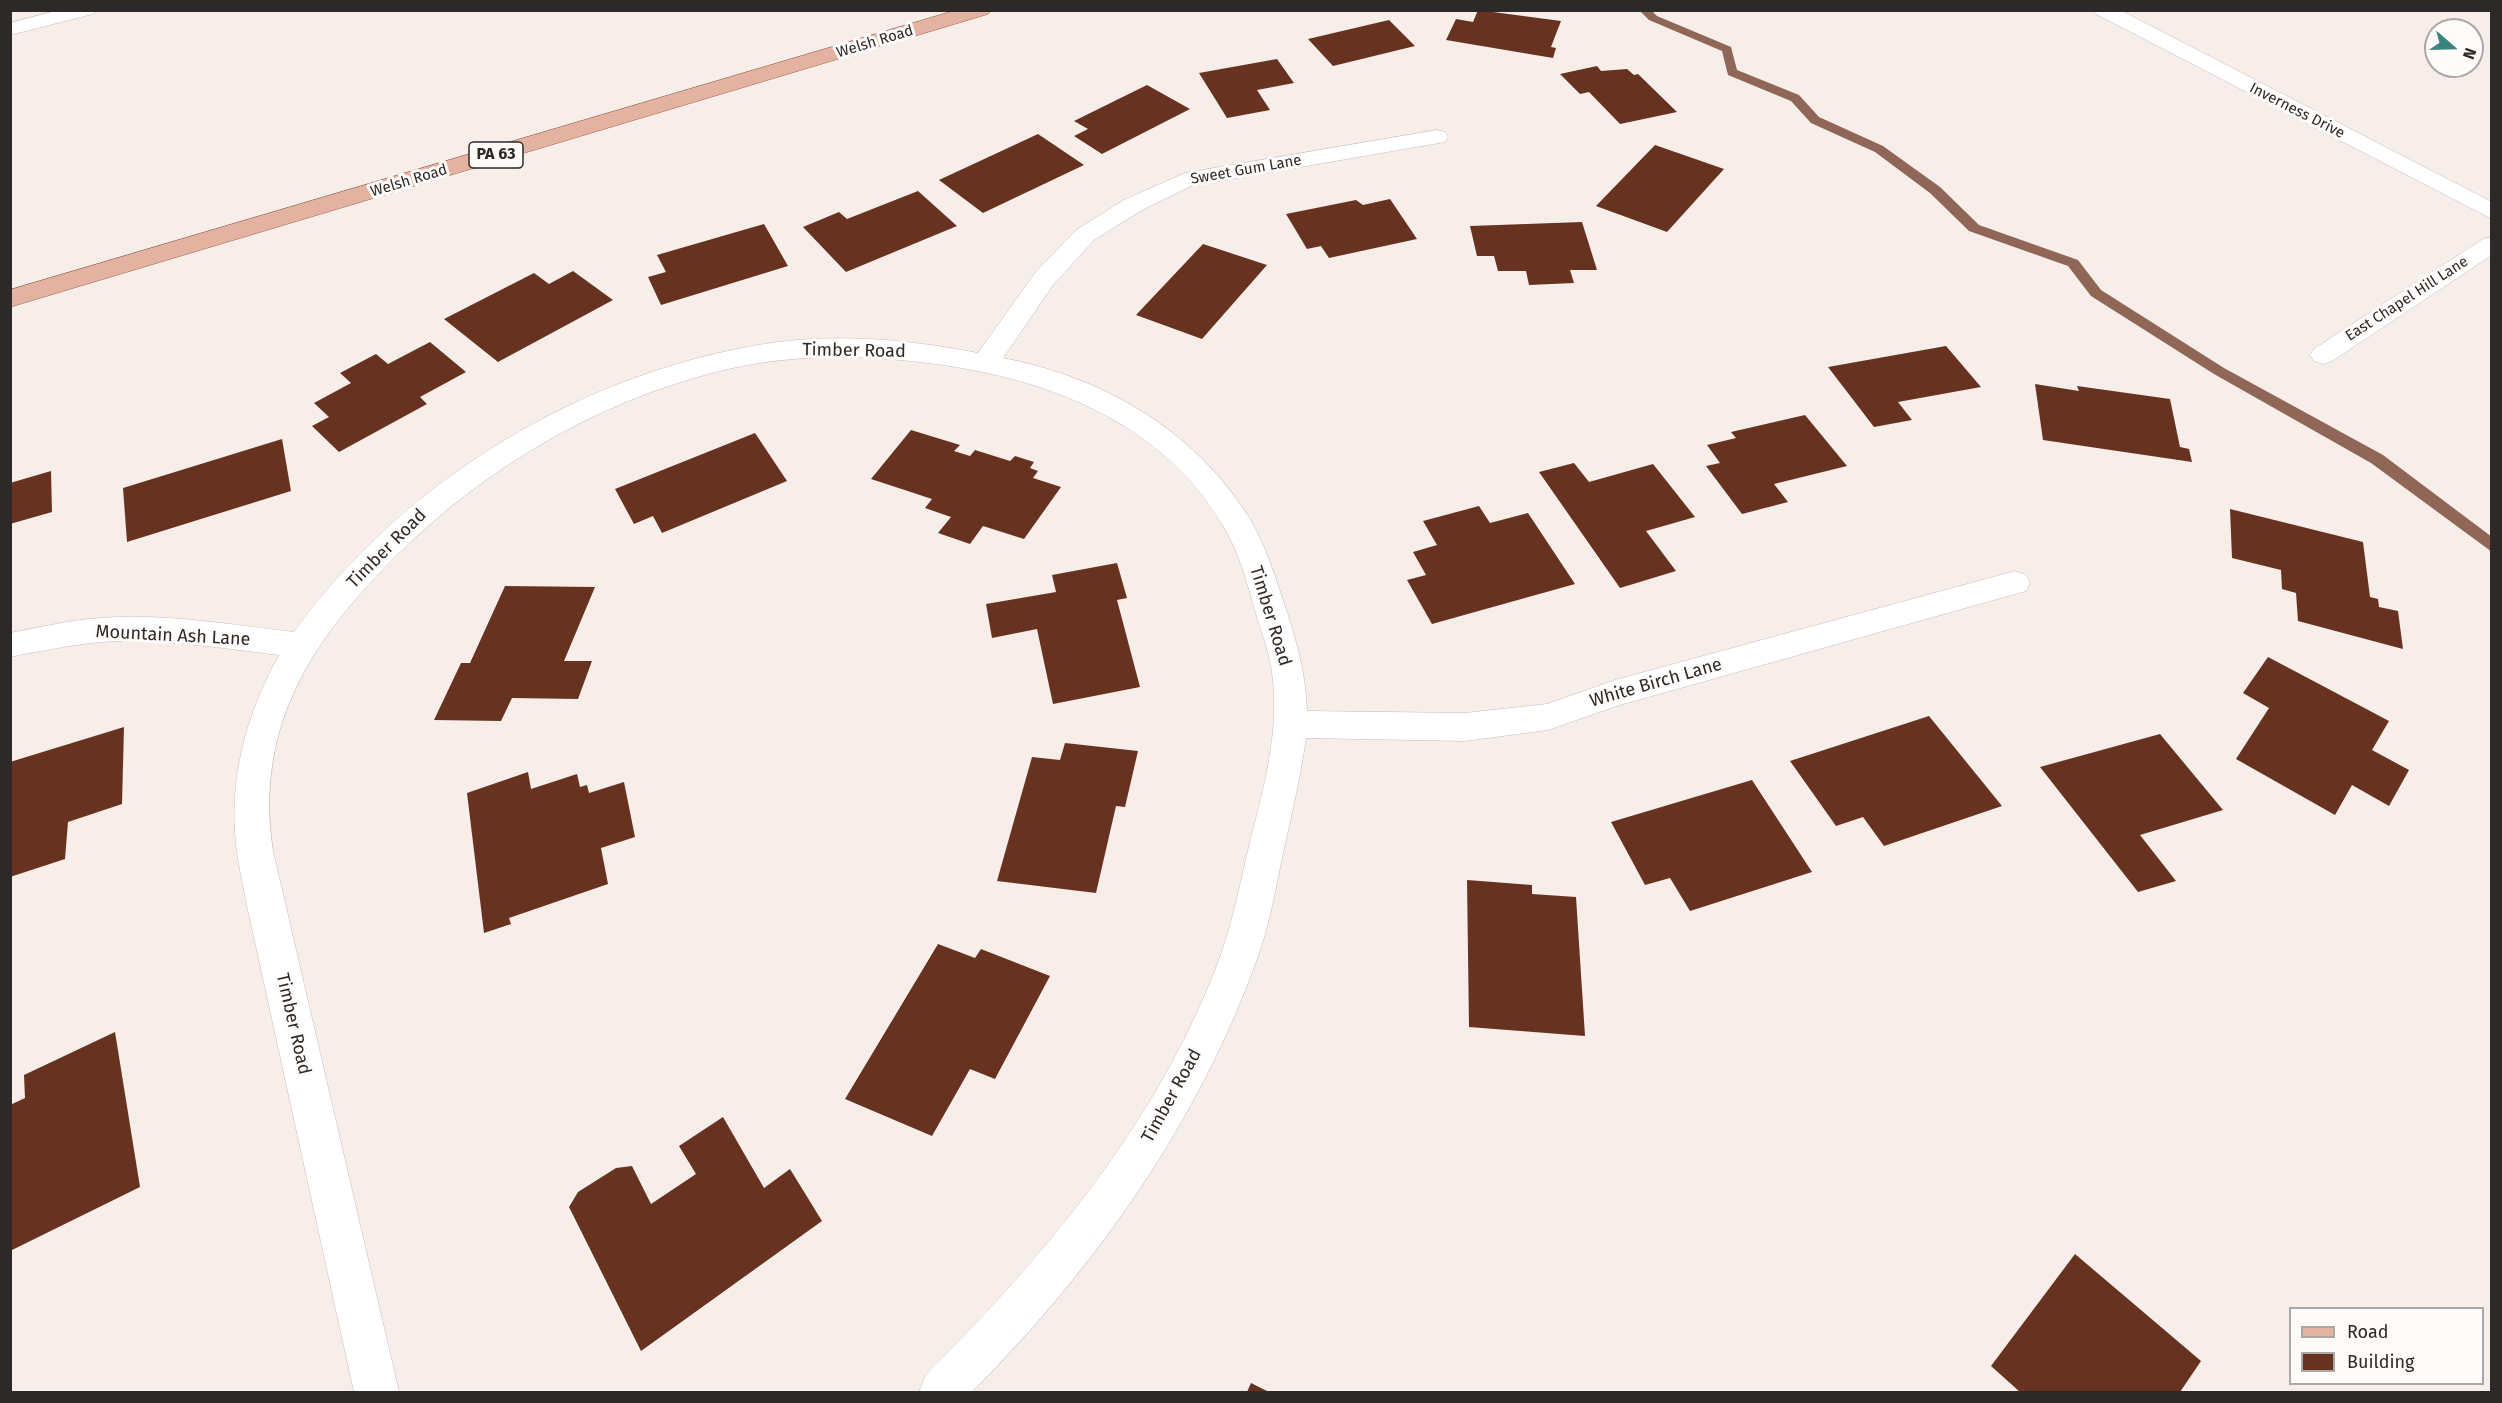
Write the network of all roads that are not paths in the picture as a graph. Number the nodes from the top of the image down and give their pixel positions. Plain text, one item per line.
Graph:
1 (86, 10) edge
2 (981, 10) edge
3 (2103, 10) edge
4 (10, 29) edge
5 (1437, 136) dead end
6 (2492, 212) edge
7 (2492, 244) edge
8 (10, 300) edge
9 (2323, 355) dead end
10 (986, 362) junction
11 (2015, 583) dead end
12 (10, 645) edge
13 (300, 645) junction
14 (1289, 723) junction
15 (376, 1392) edge
16 (941, 1392) edge

1 - 4 street
2 - 8 main road, Welsh Road / PA 63
3 - 6 street, Inverness Drive
5 - 10 street, Sweet Gum Lane
7 - 9 street, East Chapel Hill Lane
10 - 13 street, Timber Road
10 - 14 street, Timber Road
11 - 14 street, White Birch Lane
12 - 13 street, Mountain Ash Lane
13 - 15 street, Timber Road
14 - 16 street, Timber Road

